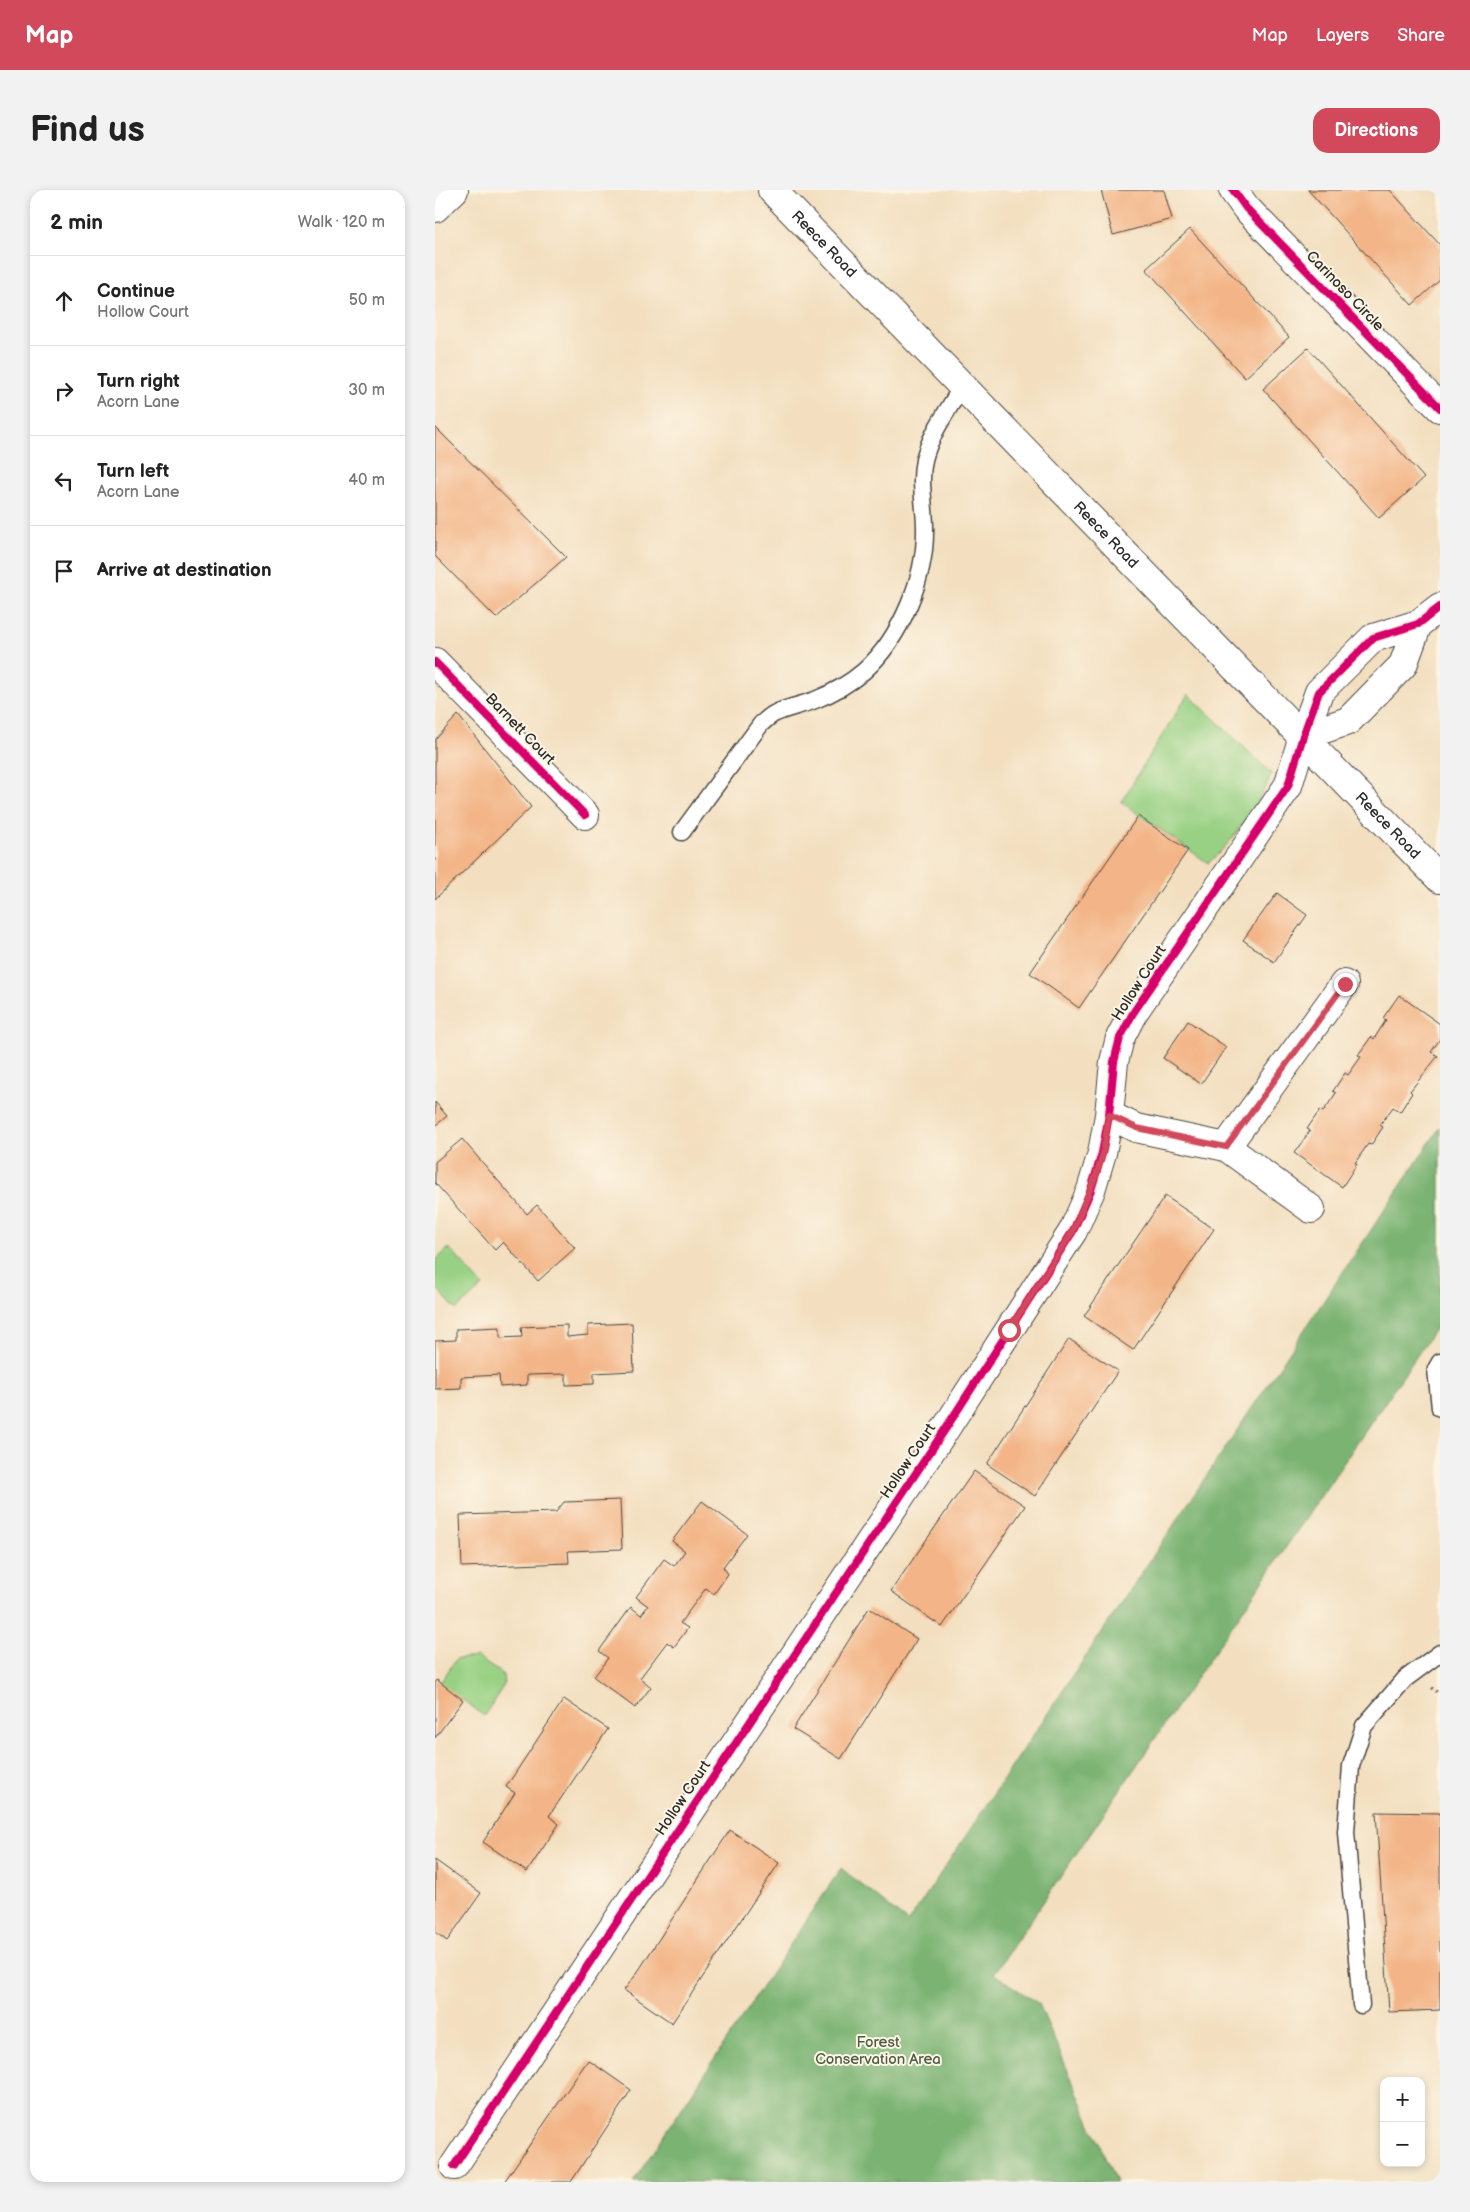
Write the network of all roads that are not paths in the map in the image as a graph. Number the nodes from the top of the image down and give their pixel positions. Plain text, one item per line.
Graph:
1 (453, 190) edge
2 (772, 190) edge
3 (1233, 190) edge
4 (435, 208) edge
5 (963, 386) junction
6 (1440, 408) edge
7 (1440, 607) edge
8 (1418, 624) junction
9 (437, 667) edge
10 (1303, 736) junction
11 (585, 815) dead end
12 (682, 832) dead end
13 (1440, 880) edge
14 (1345, 984) dead end
15 (1109, 1115) junction
16 (1226, 1147) junction
17 (1311, 1209) dead end
18 (1440, 1362) edge
19 (1440, 1408) edge
20 (1440, 1654) edge
21 (1361, 2005) dead end
22 (454, 2166) dead end

1 - 4 street
2 - 5 street, Reece Road
3 - 6 street, Carinoso Circle
5 - 10 street, Reece Road
5 - 12 lane
7 - 8 street
8 - 10 street
8 - 10 street, Hollow Court
9 - 11 street, Barnett Court
10 - 13 street, Reece Road
10 - 15 street, Hollow Court
14 - 16 street
15 - 16 street
15 - 22 street, Hollow Court
16 - 17 street
18 - 19 lane
20 - 21 lane

